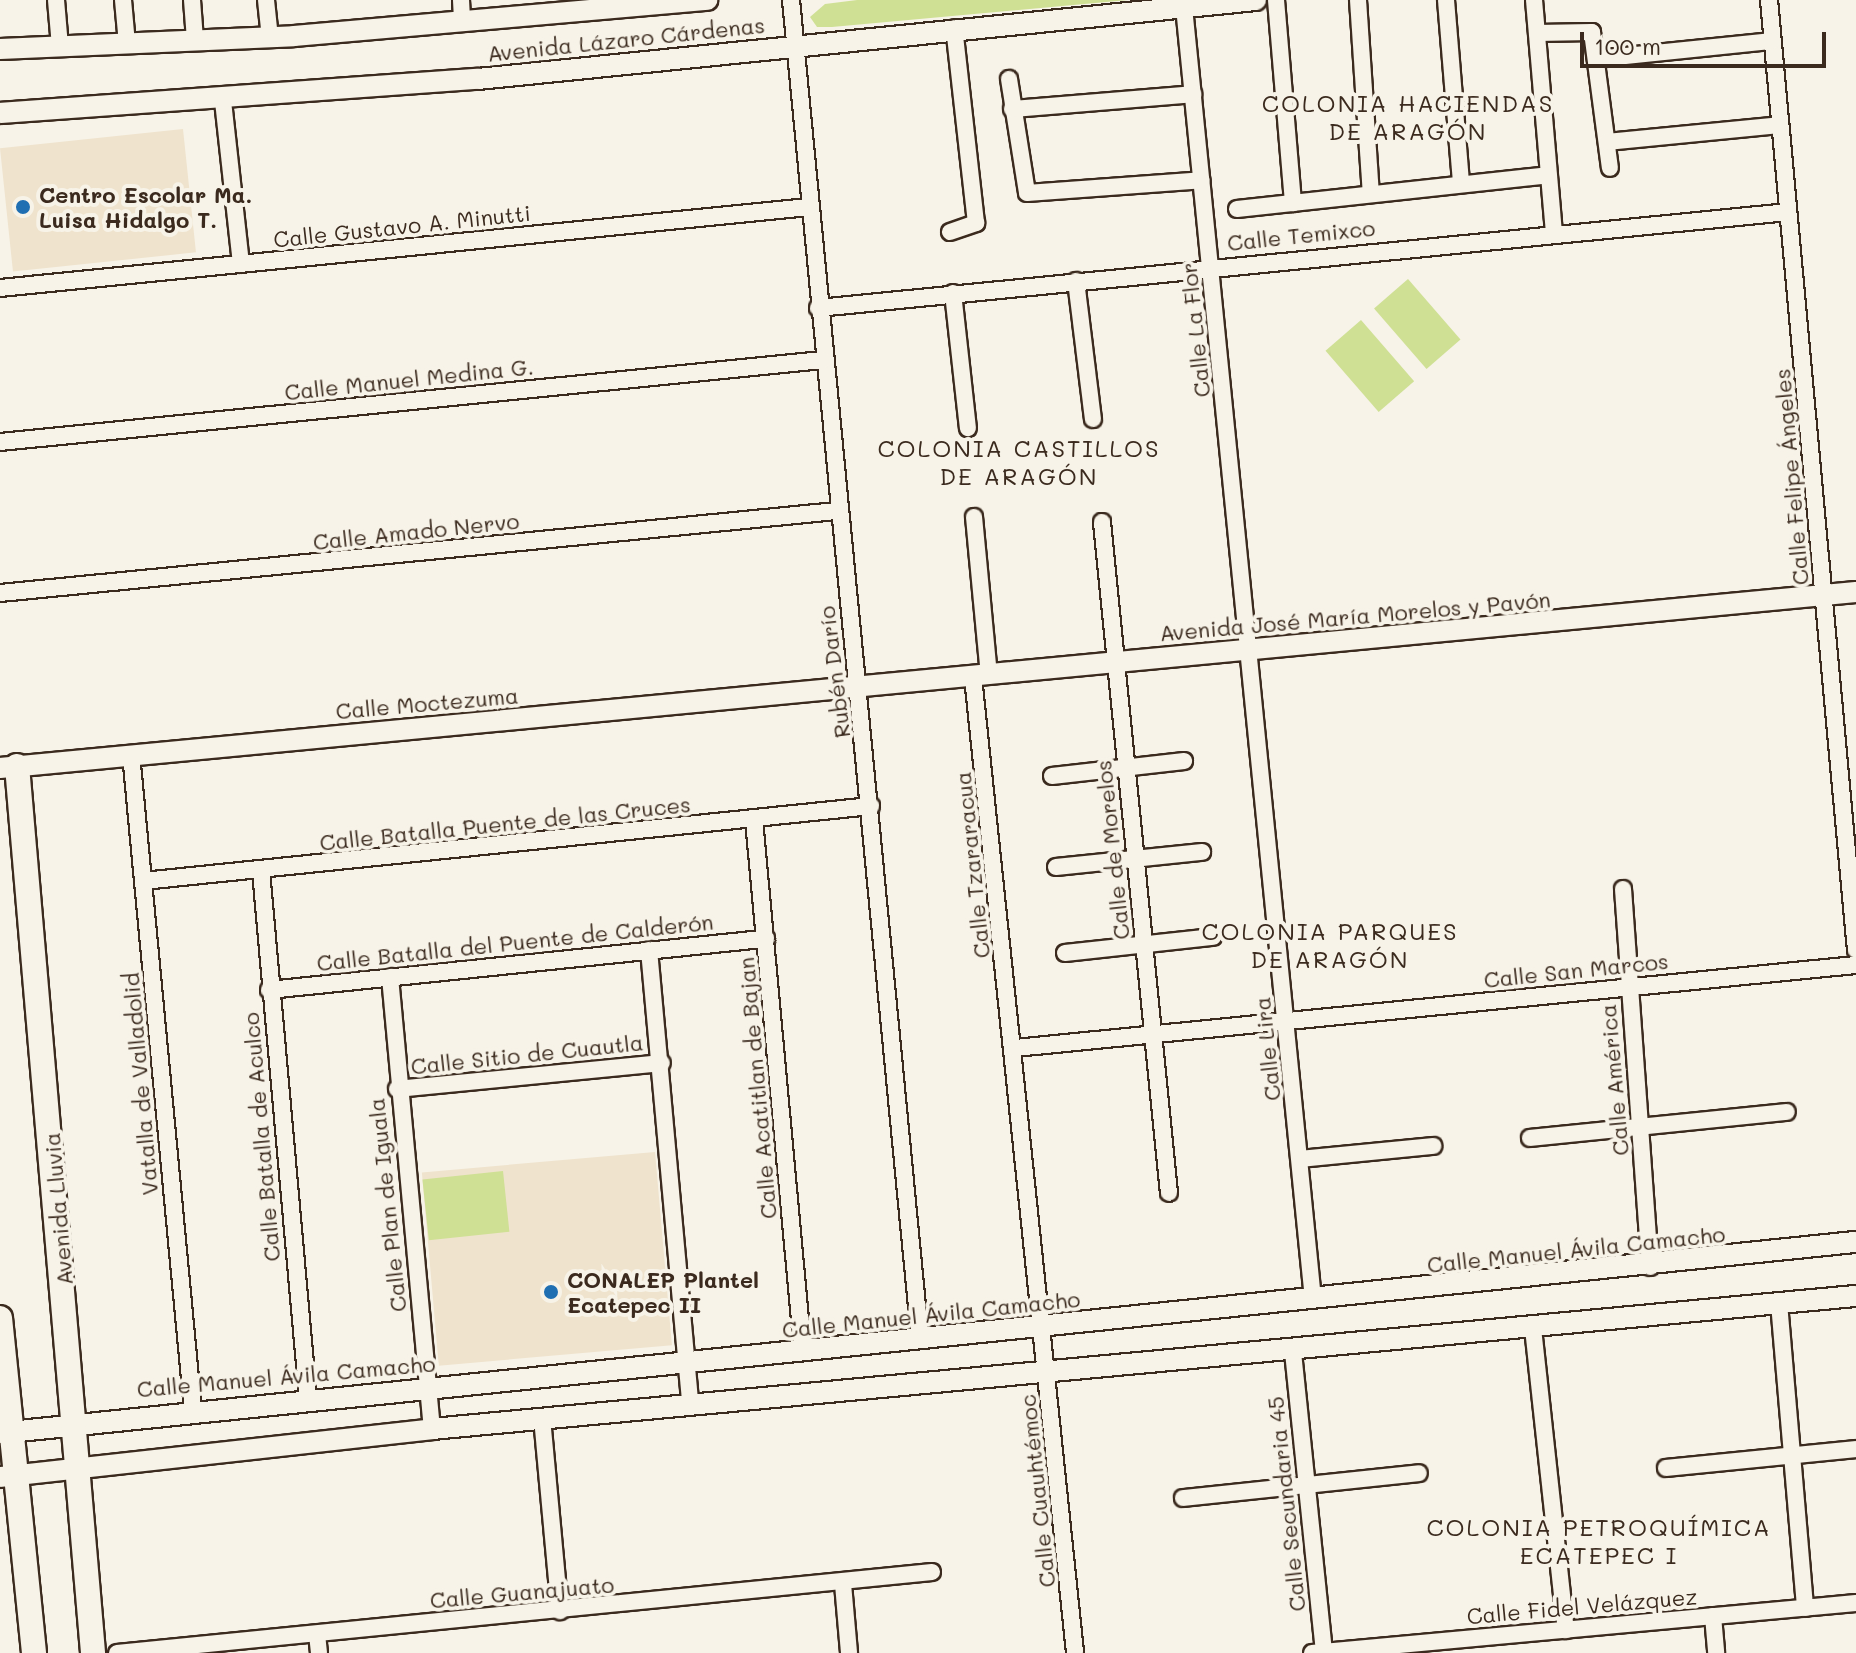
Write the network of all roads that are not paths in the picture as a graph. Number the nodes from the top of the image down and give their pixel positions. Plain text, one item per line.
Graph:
1 (56, 0) edge
2 (123, 0) edge
3 (192, 0) edge
4 (266, 0) edge
5 (461, 0) edge
6 (707, 0) edge
7 (791, 0) edge
8 (1256, 0) edge
9 (1276, 0) edge
10 (1358, 0) edge
11 (1446, 0) edge
12 (1534, 0) edge
13 (1769, 0) edge
14 (666, 2) edge
15 (598, 5) edge
16 (1184, 7) junction
17 (532, 9) edge
18 (462, 22) junction
19 (954, 28) junction
20 (1537, 33) junction
21 (270, 37) junction
22 (195, 40) junction
23 (1772, 41) junction
24 (127, 44) junction
25 (797, 44) junction
26 (60, 47) junction
27 (0, 49) edge
28 (1597, 59) junction
29 (1009, 79) dead end
30 (1193, 94) junction
31 (223, 101) junction
32 (1012, 109) junction
33 (0, 113) edge
34 (1779, 125) junction
35 (1607, 142) junction
36 (1610, 168) dead end
37 (1548, 175) junction
38 (1202, 180) junction
39 (1461, 183) junction
40 (1371, 194) junction
41 (1293, 203) junction
42 (808, 207) junction
43 (1237, 209) dead end
44 (1788, 212) junction
45 (950, 232) dead end
46 (1554, 232) junction
47 (241, 264) junction
48 (1211, 266) junction
49 (1076, 281) junction
50 (0, 288) edge
51 (953, 293) junction
52 (818, 308) junction
53 (823, 360) junction
54 (1093, 419) dead end
55 (968, 428) dead end
56 (0, 442) edge
57 (836, 511) junction
58 (974, 517) dead end
59 (1102, 522) dead end
60 (1856, 592) edge
61 (0, 593) edge
62 (1824, 595) junction
63 (1249, 650) junction
64 (1113, 663) junction
65 (981, 676) junction
66 (859, 687) junction
67 (131, 754) junction
68 (1184, 761) dead end
69 (8, 767) edge
70 (1125, 768) junction
71 (1052, 776) dead end
72 (871, 806) junction
73 (754, 820) junction
74 (1202, 852) dead end
75 (1134, 860) junction
76 (1056, 867) dead end
77 (261, 871) junction
78 (143, 881) junction
79 (1623, 889) dead end
80 (1213, 937) dead end
81 (766, 939) junction
82 (1145, 944) junction
83 (649, 950) junction
84 (1856, 950) edge
85 (1065, 953) dead end
86 (1856, 965) edge
87 (390, 977) junction
88 (1627, 987) junction
89 (269, 990) junction
90 (1287, 1022) junction
91 (1150, 1033) junction
92 (1015, 1048) junction
93 (662, 1063) junction
94 (397, 1089) junction
95 (1787, 1112) dead end
96 (1641, 1125) junction
97 (1530, 1138) dead end
98 (1433, 1146) dead end
99 (1300, 1159) junction
100 (1169, 1193) dead end
101 (1856, 1242) edge
102 (1650, 1267) junction
103 (1856, 1296) edge
104 (1313, 1300) junction
105 (1779, 1303) junction
106 (0, 1318) edge
107 (1042, 1325) junction
108 (1533, 1328) junction
109 (920, 1338) junction
110 (803, 1352) junction
111 (1293, 1352) junction
112 (691, 1362) junction
113 (1047, 1375) junction
114 (429, 1386) junction
115 (308, 1398) junction
116 (690, 1404) junction
117 (193, 1410) junction
118 (542, 1418) junction
119 (77, 1419) junction
120 (432, 1429) junction
121 (6, 1432) edge
122 (1856, 1449) edge
123 (1792, 1455) junction
124 (81, 1468) junction
125 (1666, 1468) dead end
126 (1419, 1473) dead end
127 (9, 1476) edge
128 (1304, 1487) junction
129 (1183, 1498) dead end
130 (932, 1572) dead end
131 (843, 1584) junction
132 (1856, 1603) edge
133 (1805, 1608) junction
134 (560, 1611) junction
135 (1713, 1616) junction
136 (1566, 1630) junction
137 (317, 1634) junction
138 (1411, 1648) edge
139 (1324, 1652) edge
140 (34, 1653) edge
141 (93, 1653) edge
142 (117, 1653) edge
143 (319, 1653) edge
144 (849, 1653) edge
145 (1075, 1653) edge
146 (1312, 1653) edge
147 (1716, 1653) edge

1 - 26 street
2 - 24 street
3 - 22 street
4 - 21 street
5 - 18 street
6 - 14 street, Avenida Lázaro Cárdenas
7 - 25 street, Rubén Darío
8 - 16 street, Avenida Lázaro Cárdenas
9 - 41 street
10 - 40 street
11 - 39 street
12 - 20 street
13 - 23 street, Calle Felipe Ángeles
14 - 15 street, Avenida Lázaro Cárdenas
15 - 17 street, Avenida Lázaro Cárdenas
16 - 19 street, Avenida Lázaro Cárdenas
16 - 30 street, Calle La Flor
17 - 18 street, Avenida Lázaro Cárdenas
18 - 21 street, Avenida Lázaro Cárdenas
19 - 25 street, Avenida Lázaro Cárdenas
19 - 45 street
20 - 28 street
20 - 37 street
21 - 22 street, Avenida Lázaro Cárdenas
22 - 24 street, Avenida Lázaro Cárdenas
23 - 28 street
23 - 34 street, Calle Felipe Ángeles
24 - 26 street, Avenida Lázaro Cárdenas
25 - 31 street, Avenida Lázaro Cárdenas
25 - 42 street, Rubén Darío
26 - 27 street, Avenida Lázaro Cárdenas
28 - 35 street
29 - 32 street
30 - 32 street
30 - 38 street, Calle La Flor
31 - 33 street, Avenida Lázaro Cárdenas
31 - 47 street
32 - 38 street
34 - 35 street
34 - 44 street, Calle Felipe Ángeles
35 - 36 street
37 - 39 street
37 - 46 street
38 - 48 street, Calle La Flor
39 - 40 street
40 - 41 street
41 - 43 street
42 - 47 street, Calle Gustavo A. Minutti
42 - 52 street, Rubén Darío
44 - 46 street, Calle Temixco
44 - 62 street, Calle Felipe Ángeles
46 - 48 street, Calle Temixco
47 - 50 street, Calle Gustavo A. Minutti
48 - 49 street, Calle Temixco
48 - 63 street, Calle La Flor
49 - 51 street, Calle Temixco
49 - 54 street
51 - 52 street, Calle Temixco
51 - 55 street
52 - 53 street, Rubén Darío
53 - 56 street, Calle Manuel Medina G.
53 - 57 street, Rubén Darío
57 - 61 street, Calle Amado Nervo
57 - 66 street, Rubén Darío
58 - 65 street, Calle Tzararacua
59 - 64 street, Calle de Morelos
60 - 62 street, Avenida José María Morelos y Pavón
62 - 63 street, Avenida José María Morelos y Pavón
62 - 84 street, Calle Felipe Ángeles
63 - 64 street, Avenida José María Morelos y Pavón
63 - 90 street, Calle Lira
64 - 65 street, Avenida José María Morelos y Pavón
64 - 70 street, Calle de Morelos
65 - 66 street, Avenida José María Morelos y Pavón
65 - 92 street, Calle Tzararacua
66 - 67 street, Calle Moctezuma
66 - 72 street, Rubén Darío
67 - 69 street, Calle Moctezuma
67 - 78 street, Vatalla de Valladolid
68 - 70 street
69 - 119 main road, Avenida Lluvia
70 - 71 street
70 - 75 street, Calle de Morelos
72 - 73 street, Calle Batalla Puente de las Cruces
72 - 109 street, Rubén Darío
73 - 77 street, Calle Batalla Puente de las Cruces
73 - 81 street, Calle Acatitlan de Bajan
74 - 75 street
75 - 76 street
75 - 82 street, Calle de Morelos
77 - 78 street, Calle Batalla Puente de las Cruces
77 - 89 street, Calle Batalla de Aculco
78 - 117 street, Vatalla de Valladolid
79 - 88 street, Calle América
80 - 82 street
81 - 83 street, Calle Batalla del Puente de Calderón
81 - 110 street, Calle Acatitlan de Bajan
82 - 85 street
82 - 91 street, Calle de Morelos
83 - 87 street, Calle Batalla del Puente de Calderón
83 - 93 street
86 - 88 street, Calle San Marcos
87 - 89 street, Calle Batalla del Puente de Calderón
87 - 94 street, Calle Plan de Iguala
88 - 90 street, Calle San Marcos
88 - 96 street, Calle América
89 - 115 street, Calle Batalla de Aculco
90 - 91 street, Calle San Marcos
90 - 99 street, Calle Lira
91 - 92 street, Calle San Marcos
91 - 100 street, Calle de Morelos
92 - 107 street, Calle Tzararacua
93 - 94 street, Calle Sitio de Cuautla
93 - 112 street
94 - 114 street, Calle Plan de Iguala
95 - 96 street
96 - 97 street
96 - 102 street, Calle América
98 - 99 street
99 - 104 street, Calle Lira
101 - 102 street, Calle Manuel Ávila Camacho
102 - 104 street, Calle Manuel Ávila Camacho
103 - 105 street
104 - 107 street, Calle Manuel Ávila Camacho
105 - 108 street
105 - 123 street
106 - 121 main road
107 - 109 street, Calle Manuel Ávila Camacho
107 - 113 street, Calle Cuauhtémoc
108 - 111 street
108 - 136 street
109 - 110 street, Calle Manuel Ávila Camacho
110 - 112 street, Calle Manuel Ávila Camacho
111 - 113 street
111 - 128 street, Calle Secundaria 45
112 - 114 street, Calle Manuel Ávila Camacho
112 - 116 street
113 - 116 street
113 - 145 street, Calle Cuauhtémoc
114 - 115 street, Calle Manuel Ávila Camacho
114 - 120 street, Calle Plan de Iguala
115 - 117 street, Calle Manuel Ávila Camacho
116 - 118 street
117 - 119 street, Calle Manuel Ávila Camacho
118 - 120 street
118 - 134 street
119 - 121 street, Calle Manuel Ávila Camacho
119 - 124 main road, Avenida Lluvia
120 - 124 street
121 - 127 main road
122 - 123 street
123 - 125 street
123 - 133 street
124 - 127 street
124 - 141 main road, Avenida Lluvia
126 - 128 street
127 - 140 main road
128 - 129 street
128 - 139 street, Calle Secundaria 45
130 - 131 street, Calle Guanajuato
131 - 134 street, Calle Guanajuato
131 - 144 street
132 - 133 street, Calle Fidel Velázquez
133 - 135 street, Calle Fidel Velázquez
134 - 137 street, Calle Guanajuato
135 - 136 street, Calle Fidel Velázquez
135 - 147 street
136 - 138 street, Calle Fidel Velázquez
137 - 142 street, Calle Guanajuato
137 - 143 street
138 - 139 street, Calle Fidel Velázquez
139 - 146 street, Calle Fidel Velázquez

